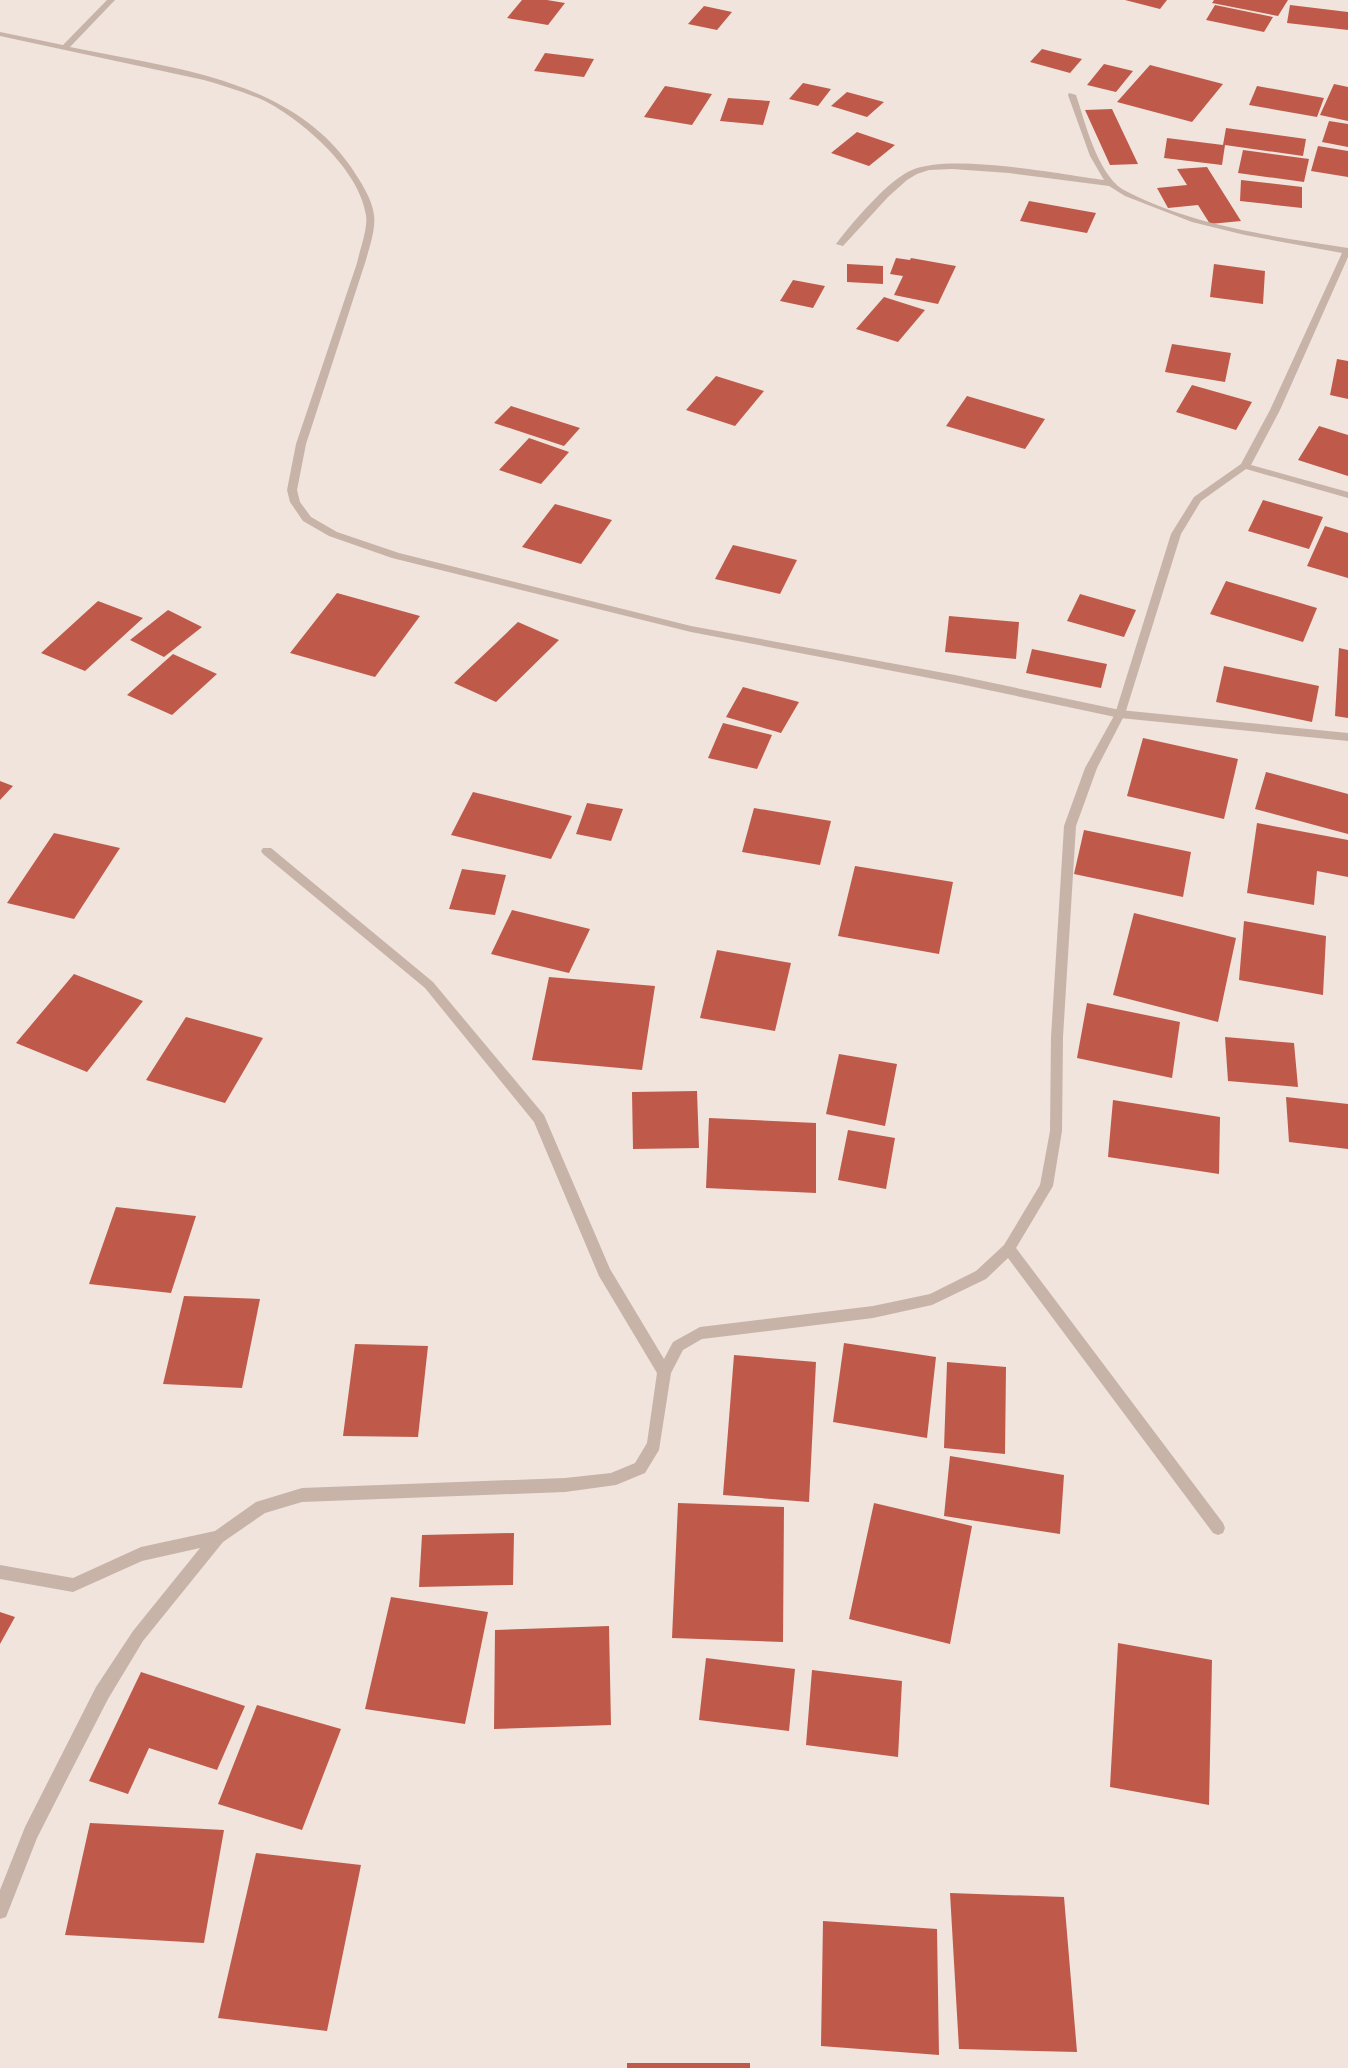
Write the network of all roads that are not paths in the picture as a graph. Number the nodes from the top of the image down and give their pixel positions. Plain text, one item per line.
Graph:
1 (111, 0) edge
2 (0, 34) edge
3 (64, 48) junction
4 (1072, 95) dead end
5 (1111, 184) junction
6 (840, 244) dead end
7 (1348, 251) edge
8 (1245, 466) junction
9 (1348, 495) edge
10 (1120, 714) junction
11 (1348, 738) edge
12 (266, 852) dead end
13 (1009, 1249) junction
14 (664, 1372) junction
15 (1218, 1528) dead end
16 (218, 1537) junction
17 (0, 1572) edge
18 (0, 1911) edge

1 - 3 street
2 - 3 street
3 - 10 street
4 - 5 street
5 - 6 street
5 - 7 street
7 - 8 street
8 - 9 street
8 - 10 street
10 - 11 street
10 - 13 street
12 - 14 street
13 - 14 street
13 - 15 street
14 - 16 street
16 - 17 street
16 - 18 street

